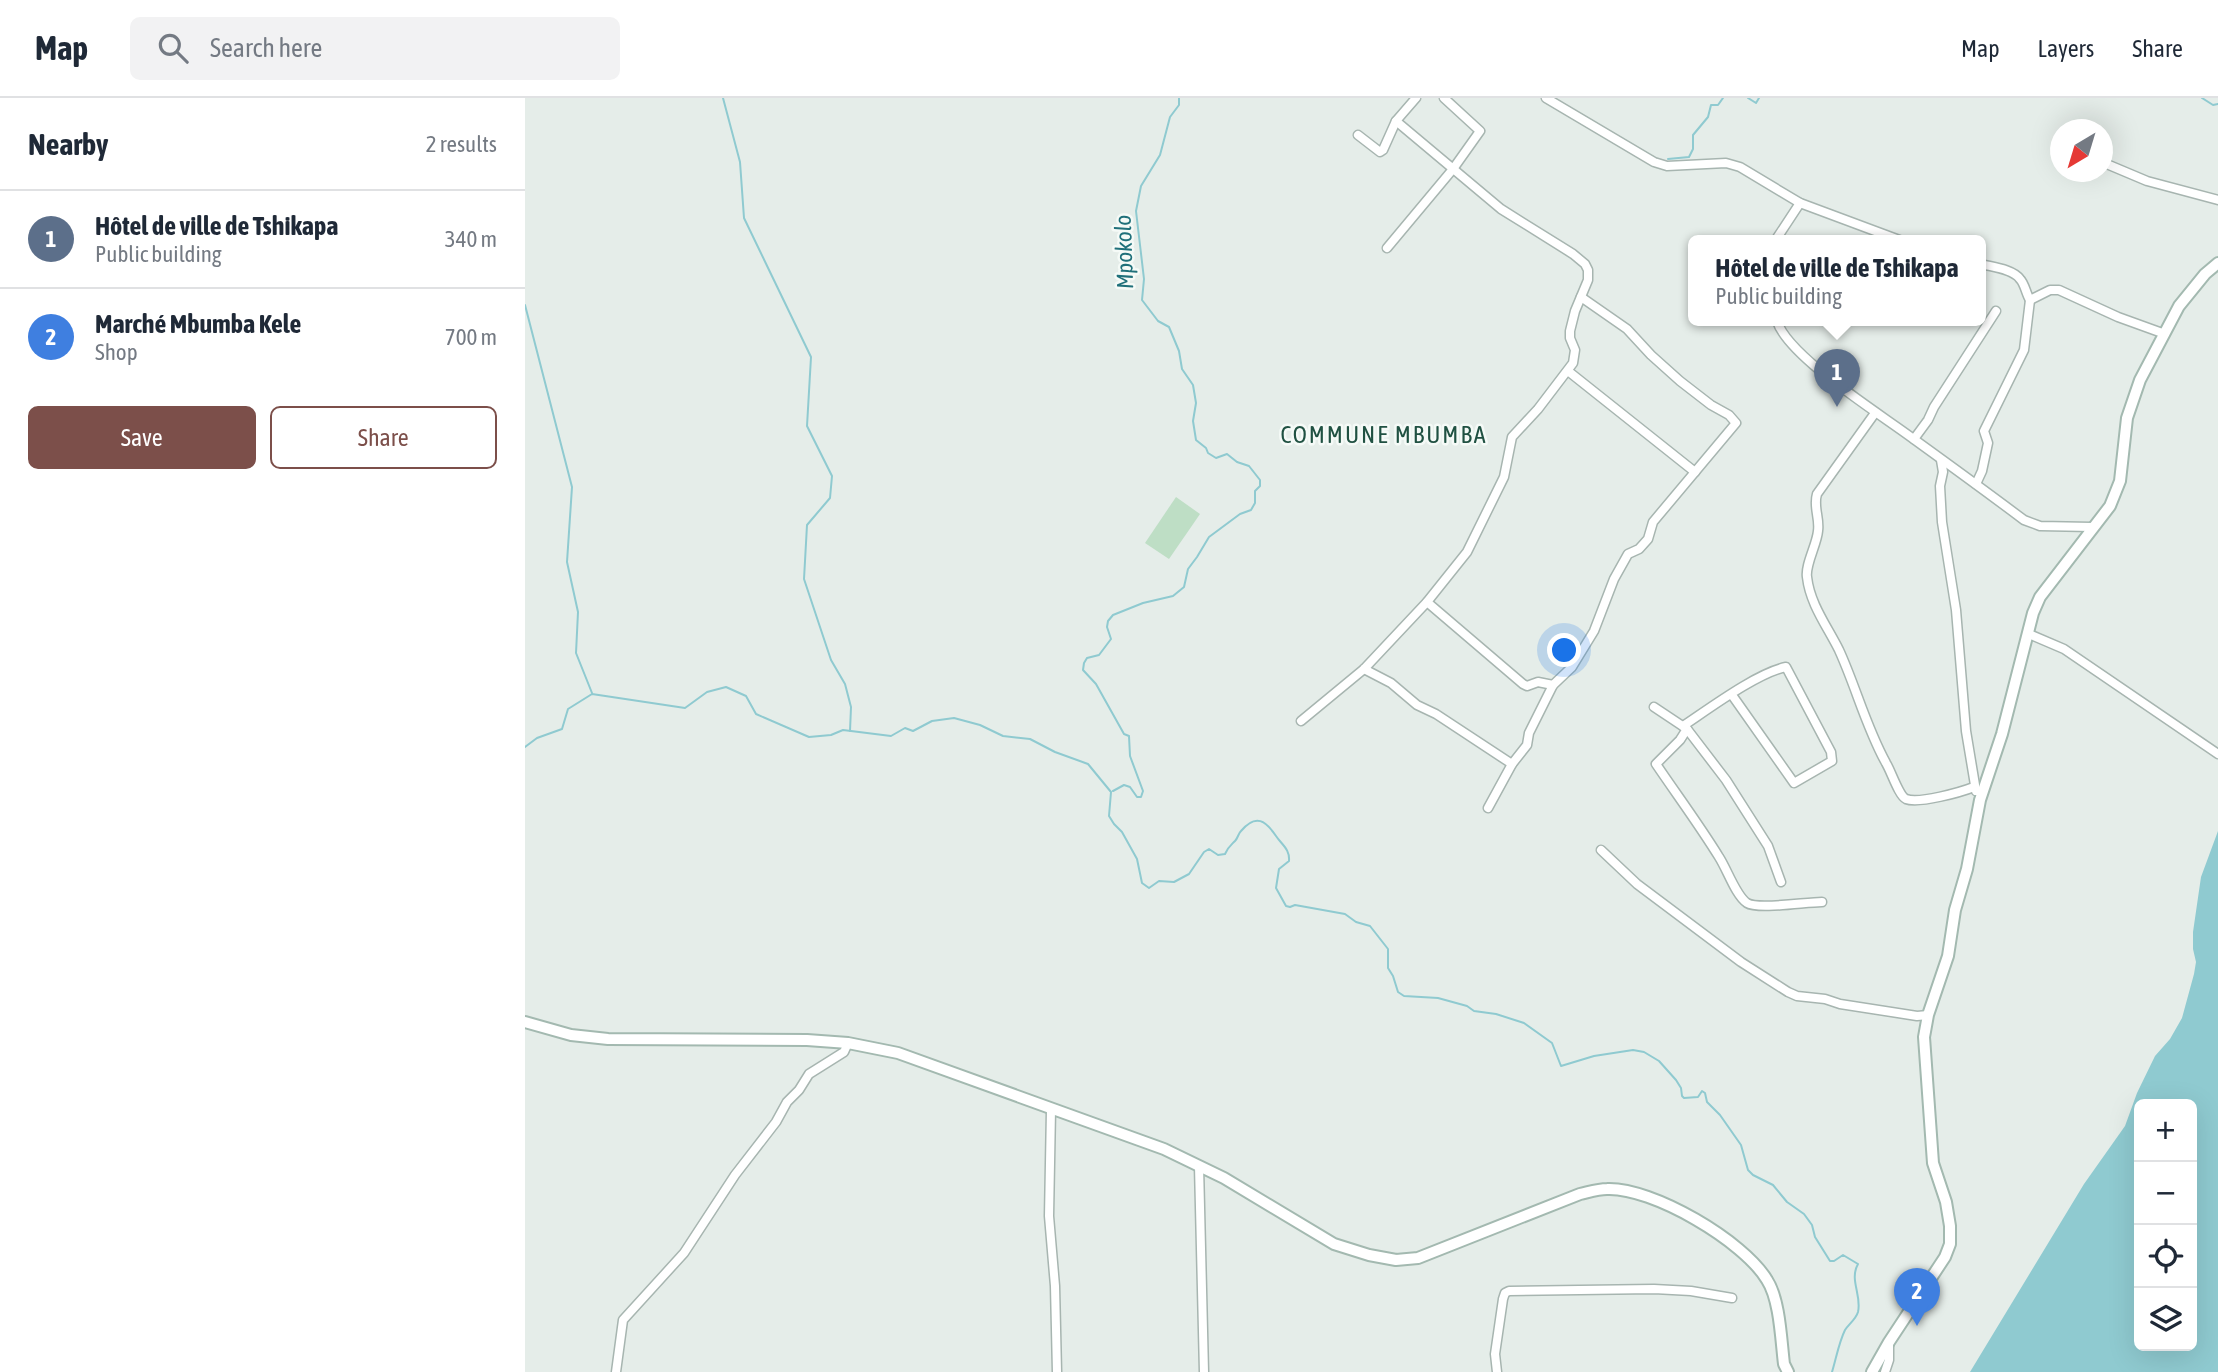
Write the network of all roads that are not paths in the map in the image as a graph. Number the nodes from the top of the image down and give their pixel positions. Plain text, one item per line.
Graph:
1 (1416, 98) edge
2 (1444, 98) edge
3 (1546, 98) edge
4 (1396, 121) junction
5 (1358, 135) dead end
6 (2113, 167) edge
7 (1453, 169) junction
8 (2218, 200) edge
9 (1800, 203) junction
10 (1779, 235) edge
11 (1886, 235) edge
12 (1387, 248) dead end
13 (2218, 263) edge
14 (1986, 266) edge
15 (1581, 297) junction
16 (2030, 300) junction
17 (1996, 312) dead end
18 (1779, 326) edge
19 (2165, 334) junction
20 (1568, 371) junction
21 (1875, 413) junction
22 (1914, 439) junction
23 (1941, 460) junction
24 (1695, 472) junction
25 (1976, 484) junction
26 (2092, 527) junction
27 (1427, 602) junction
28 (2029, 634) junction
29 (1364, 669) junction
30 (1553, 685) junction
31 (1732, 695) junction
32 (1654, 707) dead end
33 (1301, 722) dead end
34 (1685, 728) junction
35 (2218, 754) edge
36 (1512, 764) junction
37 (1974, 787) junction
38 (1980, 800) junction
39 (1487, 808) dead end
40 (1601, 850) dead end
41 (1781, 882) dead end
42 (1822, 902) dead end
43 (1928, 1015) junction
44 (525, 1022) edge
45 (848, 1043) junction
46 (1051, 1110) junction
47 (1199, 1167) junction
48 (1733, 1298) dead end
49 (1889, 1342) junction
50 (616, 1372) edge
51 (1057, 1372) edge
52 (1204, 1372) edge
53 (1497, 1372) edge
54 (1788, 1372) edge
55 (1872, 1372) edge
56 (1885, 1372) edge

1 - 4 street
2 - 7 street
3 - 9 street
4 - 5 street
4 - 7 street
6 - 8 street
7 - 12 street
7 - 15 street
9 - 10 street
9 - 11 street
13 - 19 main road
14 - 16 street
15 - 20 street
15 - 24 street
16 - 19 street
16 - 25 street
17 - 22 street
18 - 21 street
19 - 26 main road
20 - 24 street
20 - 27 street
21 - 22 street
21 - 37 street
22 - 23 street
23 - 25 street
23 - 37 street
24 - 30 street
25 - 26 street
26 - 28 main road
27 - 29 street
27 - 30 street
28 - 35 street
28 - 38 main road
29 - 33 street
29 - 36 street
30 - 36 street
31 - 31 street
31 - 34 street
32 - 34 street
34 - 41 street
34 - 42 street
36 - 39 street
37 - 38 street
38 - 43 main road
40 - 43 street
43 - 49 main road
44 - 45 main road
45 - 46 main road
45 - 50 street
46 - 47 main road
46 - 51 street
47 - 52 street
47 - 54 main road
48 - 53 street
49 - 55 main road
49 - 56 street

